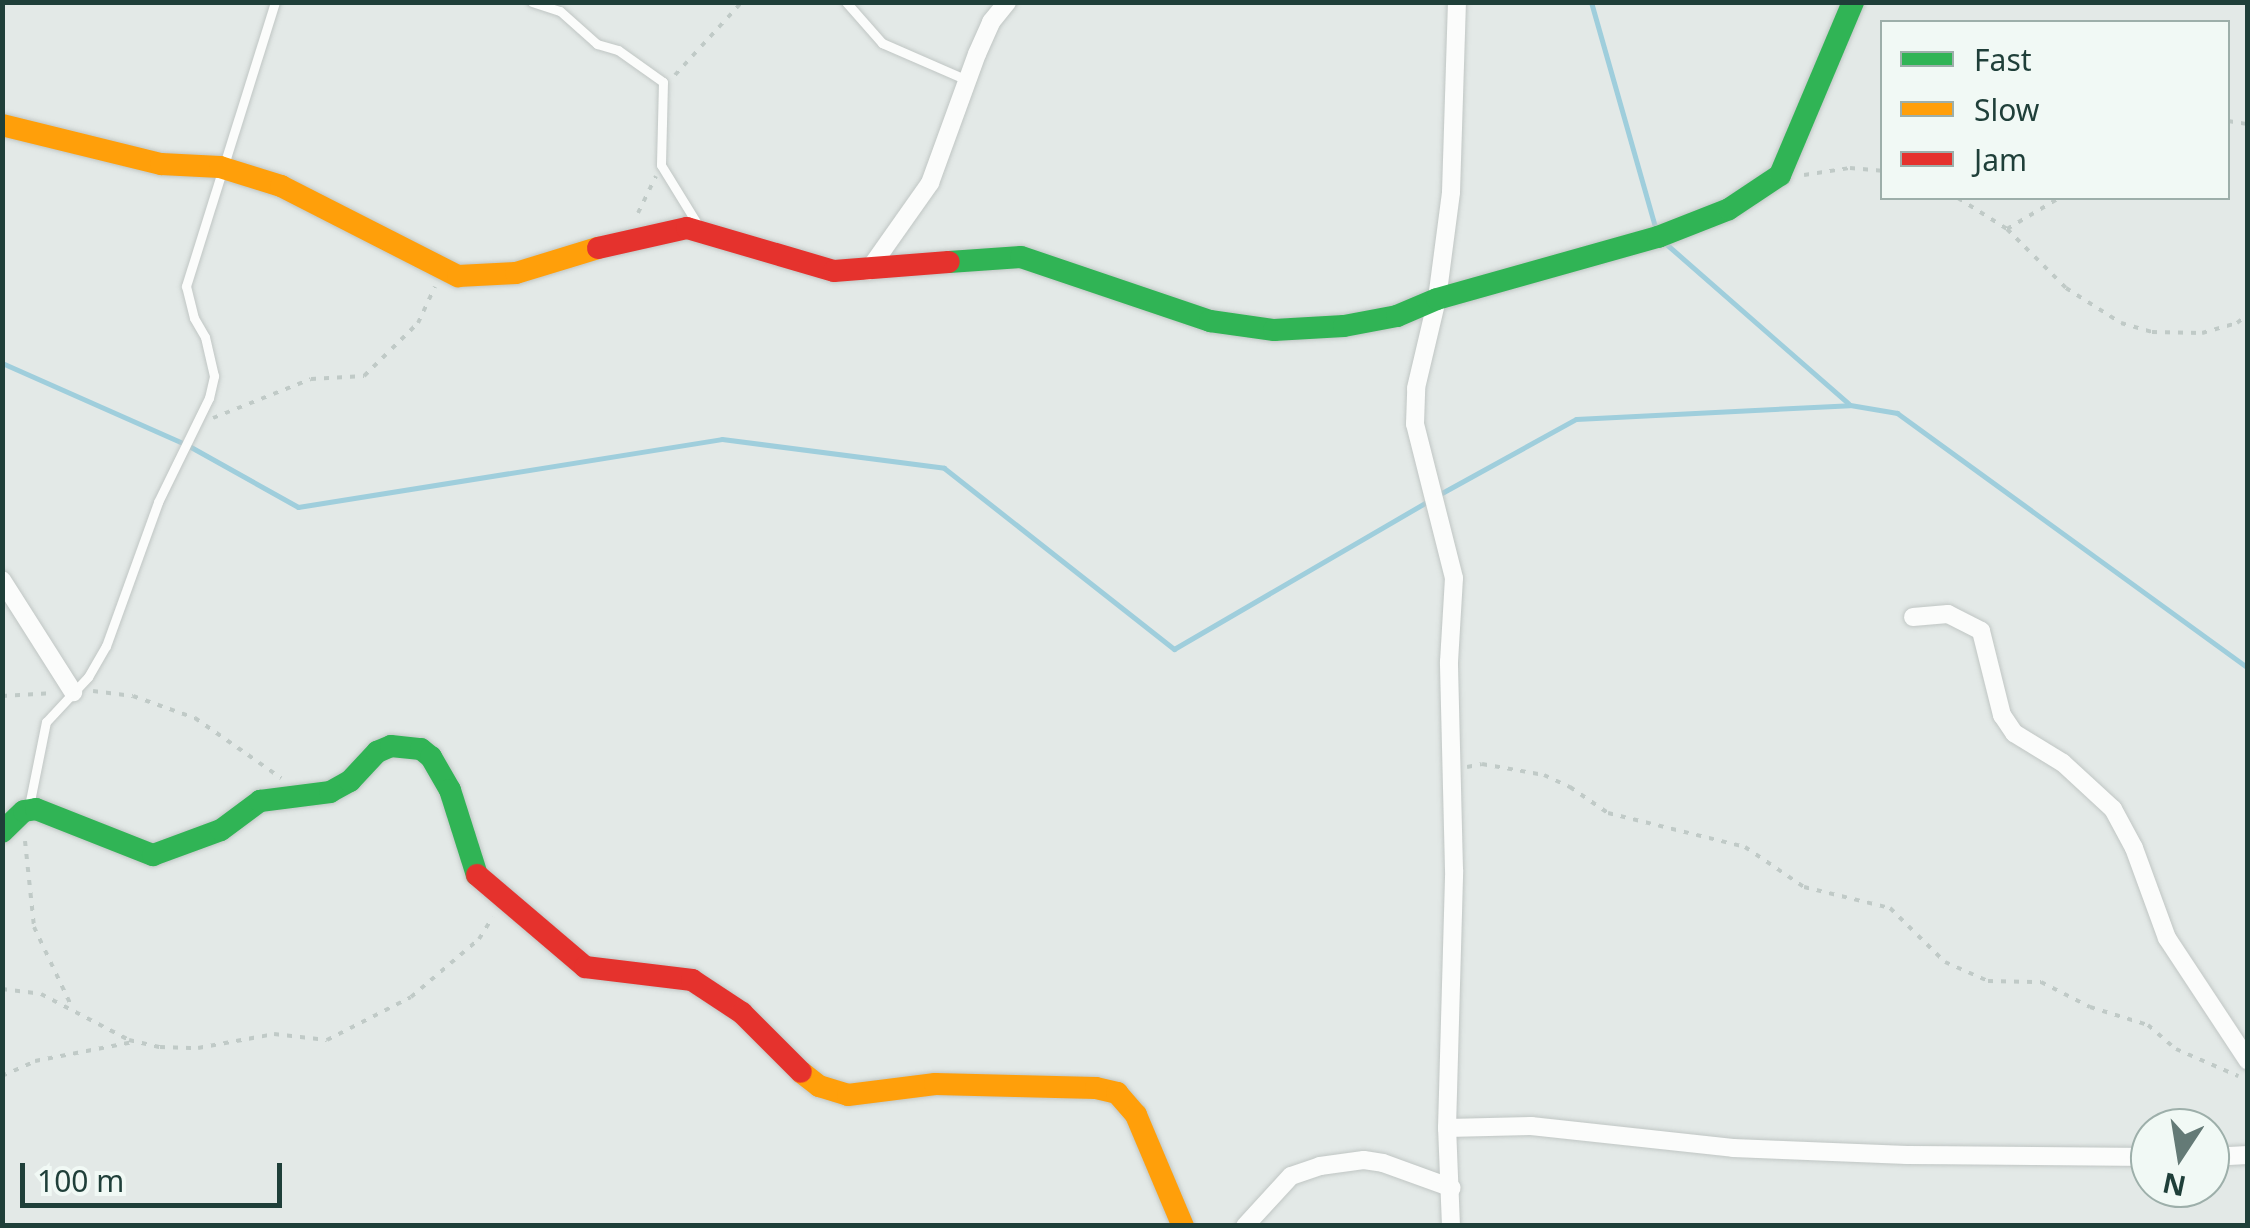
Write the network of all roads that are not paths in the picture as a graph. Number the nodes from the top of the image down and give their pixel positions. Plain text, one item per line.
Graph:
1 (275, 2) edge
2 (532, 2) edge
3 (846, 2) edge
4 (1007, 2) edge
5 (1457, 2) edge
6 (1854, 2) edge
7 (967, 80) junction
8 (2, 125) edge
9 (220, 168) junction
10 (705, 231) junction
11 (868, 272) junction
12 (1438, 299) junction
13 (2, 580) edge
14 (1914, 617) dead end
15 (72, 692) junction
16 (26, 810) junction
17 (2, 832) edge
18 (2248, 1061) edge
19 (1448, 1128) junction
20 (2130, 1157) edge
21 (1452, 1188) junction
22 (1182, 1226) edge
23 (1245, 1226) edge
24 (1451, 1226) edge

1 - 9 lane
2 - 10 lane
3 - 7 lane
4 - 7 street
5 - 12 street
6 - 12 street
7 - 11 street
8 - 9 street
9 - 10 street
9 - 15 lane
10 - 11 street
11 - 12 street
12 - 19 street
13 - 15 street
14 - 18 street
15 - 16 lane
16 - 17 street
16 - 22 street
19 - 20 street
19 - 21 street
21 - 23 street
21 - 24 street

